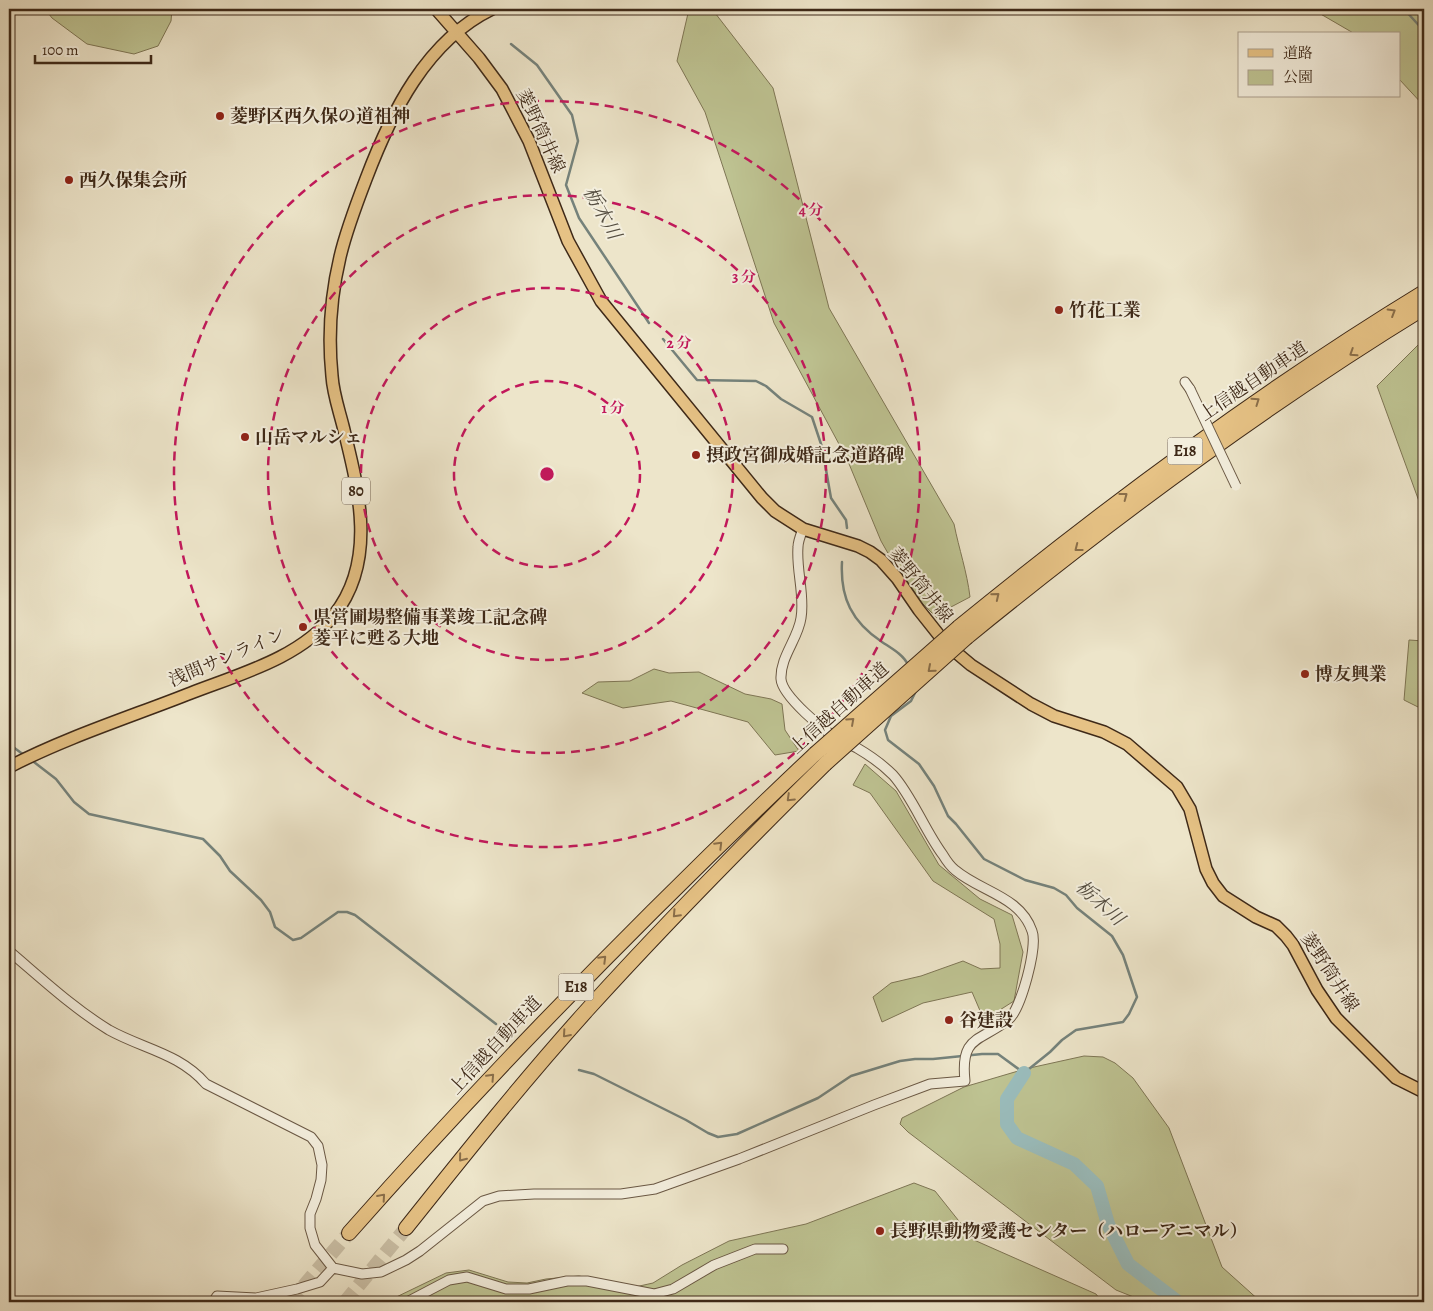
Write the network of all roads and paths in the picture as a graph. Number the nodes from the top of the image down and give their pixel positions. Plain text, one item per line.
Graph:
1 (436, 9) edge
2 (492, 9) edge
3 (455, 33) junction
4 (1424, 292) edge
5 (1424, 308) edge
6 (1187, 385) dead end
7 (1236, 486) dead end
8 (803, 529) junction
9 (963, 632) junction
10 (820, 759) junction
11 (9, 767) edge
12 (9, 951) edge
13 (1424, 1092) edge
14 (406, 1228) tunnel mouth
15 (350, 1233) tunnel mouth
16 (783, 1249) dead end
17 (333, 1268) junction
18 (213, 1302) edge
19 (407, 1302) edge

1 - 3 main road, 菱野筒井線
2 - 3 main road, 浅間サンライン / 80
3 - 8 main road, 菱野筒井線
3 - 11 main road, 浅間サンライン / 80
9 -> 4 highway, 上信越自動車道 / E18
5 -> 9 highway, 上信越自動車道 / E18
6 - 7 street, bridge
8 - 13 main road, 菱野筒井線
8 - 17 street
9 - 10 highway, 上信越自動車道 / E18, bridge
10 -> 14 highway, 上信越自動車道 / E18
15 -> 10 highway, 上信越自動車道 / E18
12 - 17 street
16 - 19 street
17 - 18 street

